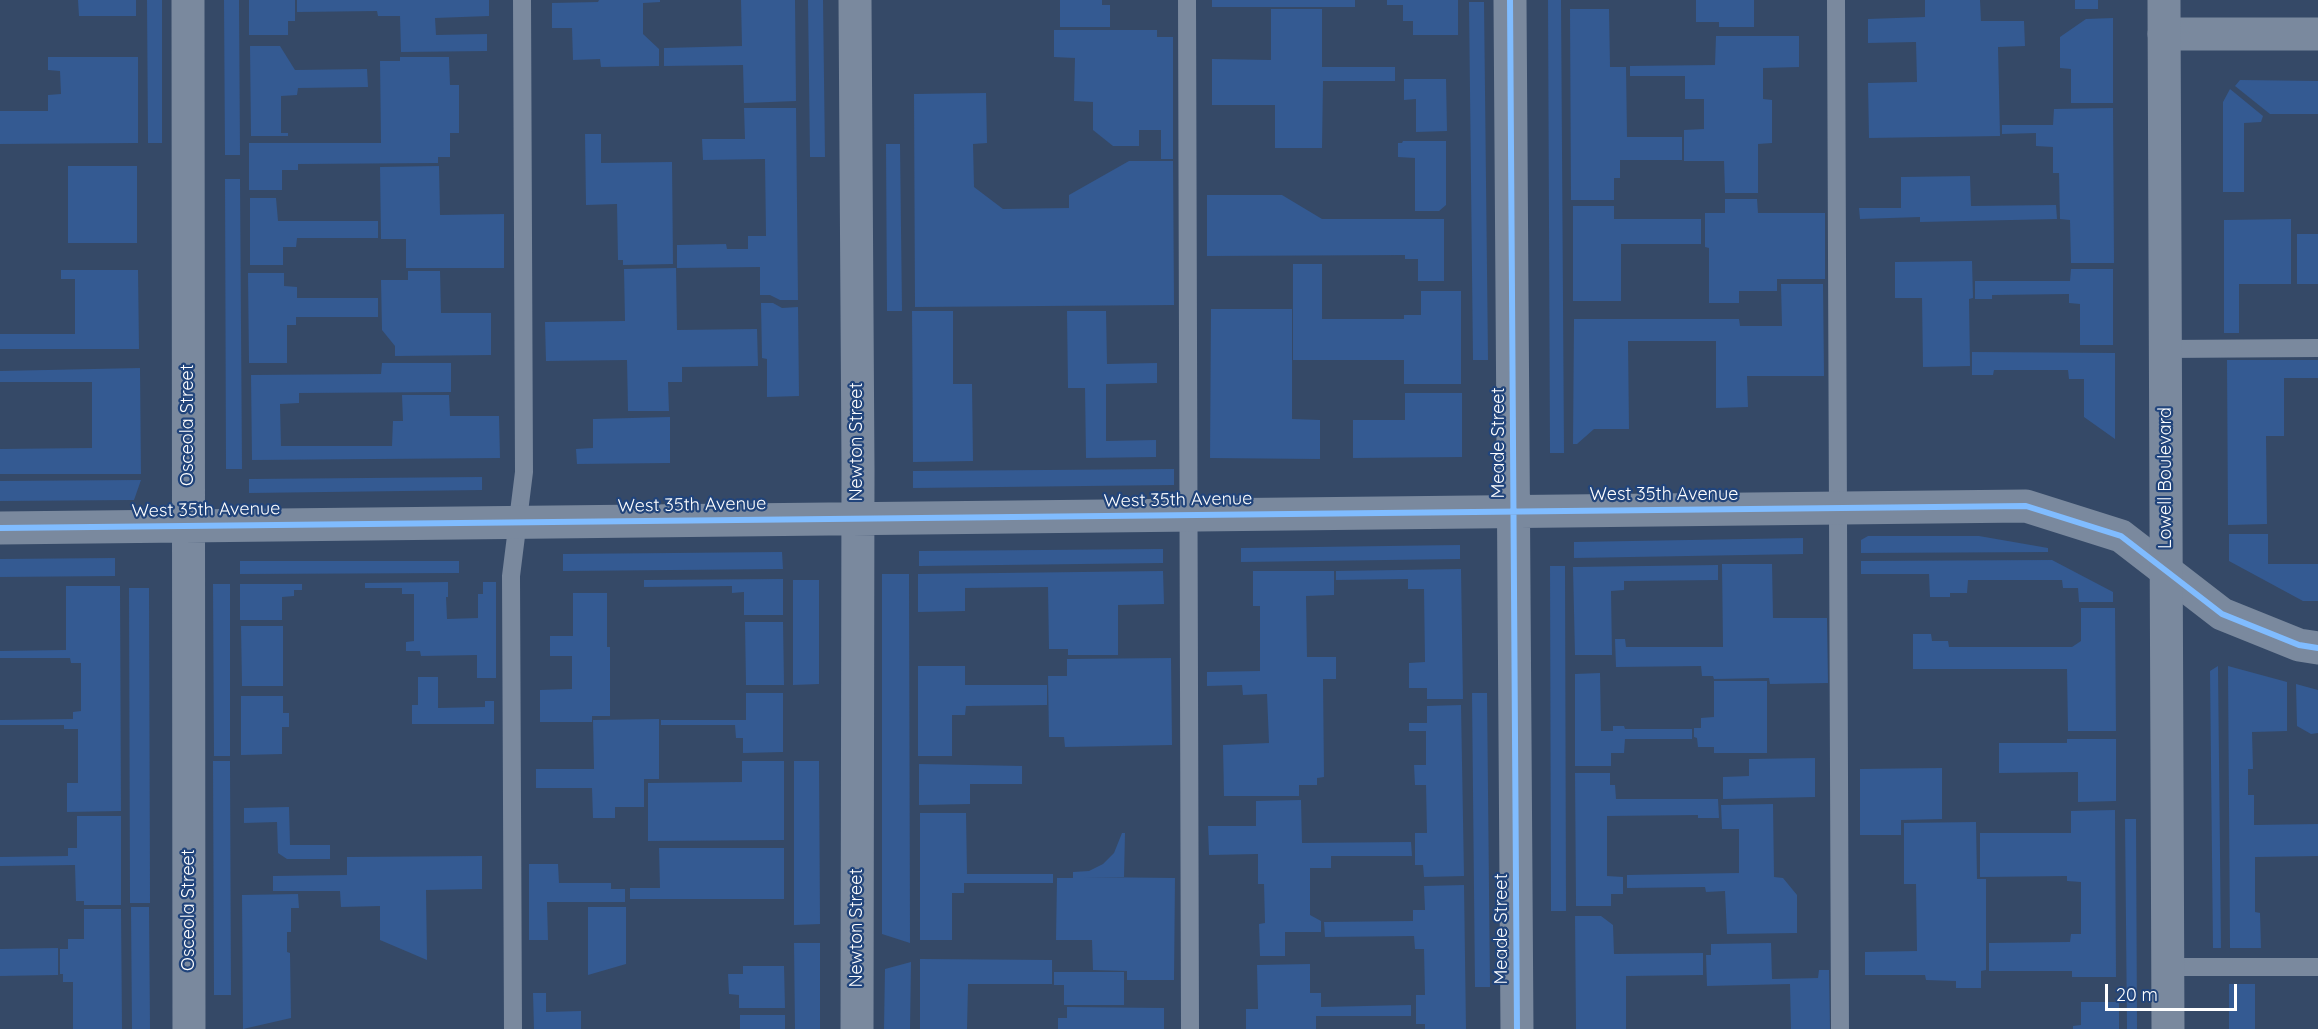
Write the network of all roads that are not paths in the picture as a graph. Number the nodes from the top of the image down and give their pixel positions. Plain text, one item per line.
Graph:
1 (188, 0) edge
2 (522, 0) edge
3 (855, 0) edge
4 (1187, 0) edge
5 (1510, 0) edge
6 (1836, 0) edge
7 (2164, 0) edge
8 (2164, 34) junction
9 (2318, 34) edge
10 (2318, 348) edge
11 (2165, 349) junction
12 (1838, 509) junction
13 (1515, 512) junction
14 (1188, 514) junction
15 (858, 518) junction
16 (518, 522) junction
17 (188, 525) junction
18 (0, 528) edge
19 (2166, 572) junction
20 (2318, 648) edge
21 (2168, 967) junction
22 (2318, 967) edge
23 (189, 1029) edge
24 (513, 1029) edge
25 (857, 1029) edge
26 (1190, 1029) edge
27 (1517, 1029) edge
28 (1840, 1029) edge
29 (2168, 1029) edge

1 - 17 street, Osceola Street
2 - 16 lane
3 - 15 street, Newton Street
4 - 14 lane
5 - 13 street, Meade Street
6 - 12 lane
7 - 8 street, Lowell Boulevard
8 - 9 street
8 - 11 street, Lowell Boulevard
10 - 11 lane
11 - 19 street, Lowell Boulevard
12 - 13 street, West 35th Avenue
12 - 19 street, West 35th Avenue
12 - 28 lane
13 - 14 street, West 35th Avenue
13 - 27 street, Meade Street
14 - 15 street, West 35th Avenue
14 - 26 lane
15 - 16 street, West 35th Avenue
15 - 25 street, Newton Street
16 - 17 street, West 35th Avenue
16 - 24 lane
17 - 18 street, West 35th Avenue
17 - 23 street, Osceola Street
19 - 20 street, West 35th Avenue
19 - 21 street, Lowell Boulevard
21 - 22 lane
21 - 29 street, Lowell Boulevard

